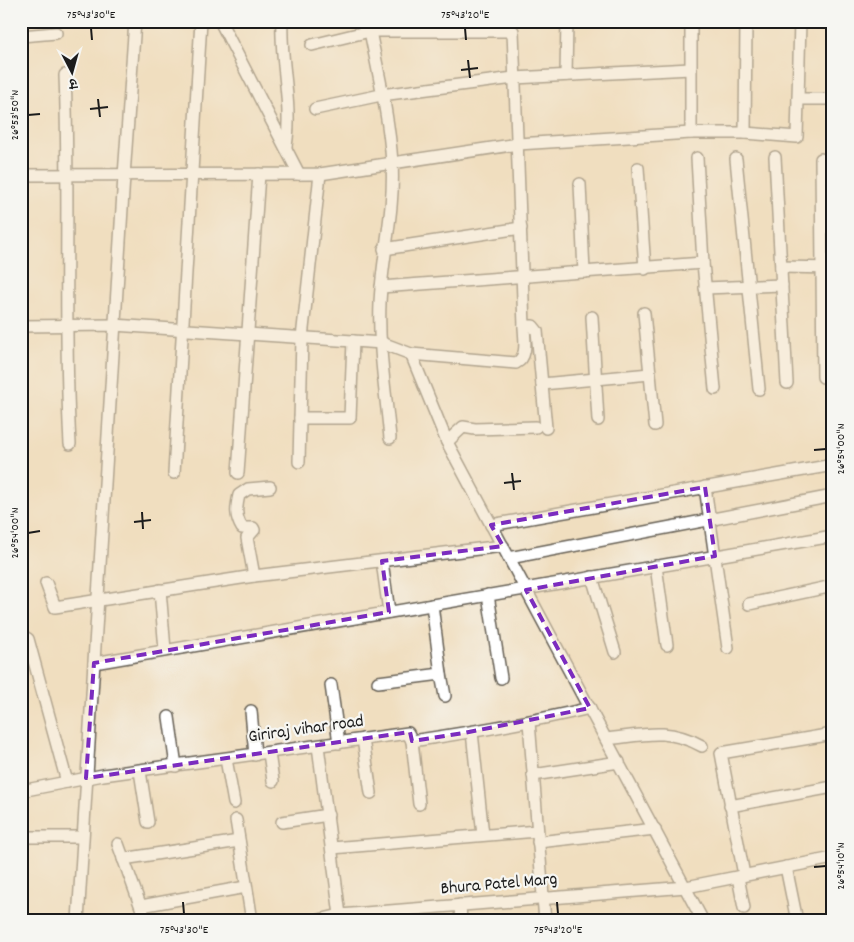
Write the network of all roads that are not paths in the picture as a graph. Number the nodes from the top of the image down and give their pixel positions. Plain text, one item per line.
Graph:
1 (135, 21) edge
2 (201, 21) edge
3 (220, 21) edge
4 (282, 21) edge
5 (567, 21) edge
6 (691, 21) edge
7 (746, 21) edge
8 (800, 21) edge
9 (369, 26) edge
10 (56, 33) dead end
11 (21, 36) edge
12 (312, 45) dead end
13 (691, 69) junction
14 (65, 75) dead end
15 (566, 75) junction
16 (514, 78) junction
17 (381, 95) junction
18 (833, 98) edge
19 (798, 99) junction
20 (315, 110) dead end
21 (691, 133) junction
22 (745, 133) junction
23 (518, 144) junction
24 (286, 146) junction
25 (774, 157) dead end
26 (697, 158) dead end
27 (736, 159) dead end
28 (821, 159) dead end
29 (392, 163) junction
30 (638, 168) dead end
31 (259, 174) junction
32 (299, 174) junction
33 (320, 174) junction
34 (21, 175) edge
35 (67, 175) junction
36 (192, 175) junction
37 (124, 176) junction
38 (827, 177) edge
39 (580, 184) dead end
40 (521, 228) junction
41 (384, 249) junction
42 (703, 263) junction
43 (781, 267) junction
44 (827, 268) edge
45 (645, 269) junction
46 (584, 272) junction
47 (522, 276) junction
48 (782, 285) junction
49 (749, 286) junction
50 (381, 287) junction
51 (705, 288) junction
52 (644, 313) dead end
53 (592, 317) dead end
54 (114, 325) junction
55 (21, 326) edge
56 (65, 326) junction
57 (524, 326) junction
58 (182, 329) junction
59 (248, 334) junction
60 (302, 338) junction
61 (353, 341) junction
62 (382, 343) junction
63 (411, 354) junction
64 (650, 374) junction
65 (823, 377) dead end
66 (597, 379) junction
67 (787, 383) dead end
68 (542, 384) junction
69 (715, 389) dead end
70 (759, 389) dead end
71 (300, 418) junction
72 (598, 420) dead end
73 (655, 425) dead end
74 (390, 438) dead end
75 (447, 442) junction
76 (70, 444) dead end
77 (299, 462) dead end
78 (833, 465) edge
79 (174, 473) dead end
80 (238, 473) dead end
81 (704, 487) junction
82 (270, 488) dead end
83 (833, 496) edge
84 (709, 520) junction
85 (491, 525) junction
86 (833, 536) edge
87 (503, 546) junction
88 (715, 556) junction
89 (509, 558) junction
90 (382, 561) junction
91 (656, 566) junction
92 (254, 576) junction
93 (592, 577) junction
94 (46, 582) dead end
95 (833, 586) edge
96 (160, 590) junction
97 (526, 590) junction
98 (488, 595) junction
99 (97, 600) junction
100 (749, 604) dead end
101 (432, 605) junction
102 (390, 612) junction
103 (21, 635) edge
104 (667, 645) dead end
105 (728, 648) dead end
106 (165, 650) junction
107 (614, 652) dead end
108 (94, 662) junction
109 (441, 674) junction
110 (501, 678) dead end
111 (378, 682) dead end
112 (331, 685) dead end
113 (445, 696) dead end
114 (590, 708) junction
115 (251, 712) dead end
116 (169, 717) dead end
117 (528, 722) junction
118 (472, 732) junction
119 (833, 734) edge
120 (364, 739) junction
121 (607, 739) junction
122 (412, 741) junction
123 (338, 743) junction
124 (318, 746) junction
125 (702, 746) dead end
126 (269, 753) junction
127 (256, 755) junction
128 (226, 760) junction
129 (619, 762) junction
130 (176, 766) junction
131 (140, 770) junction
132 (533, 775) junction
133 (86, 778) junction
134 (273, 781) dead end
135 (67, 782) junction
136 (833, 787) edge
137 (21, 791) edge
138 (371, 793) dead end
139 (234, 803) dead end
140 (419, 804) dead end
141 (730, 806) junction
142 (328, 815) junction
143 (236, 820) dead end
144 (148, 822) dead end
145 (282, 822) dead end
146 (655, 829) junction
147 (482, 835) junction
148 (538, 836) junction
149 (21, 837) edge
150 (82, 837) junction
151 (239, 841) junction
152 (118, 844) dead end
153 (332, 848) junction
154 (833, 858) edge
155 (123, 859) junction
156 (786, 867) junction
157 (741, 876) junction
158 (246, 887) junction
159 (686, 887) junction
160 (543, 898) junction
161 (460, 905) junction
162 (141, 906) junction
163 (744, 908) dead end
164 (340, 915) junction
165 (386, 916) edge
166 (78, 921) edge
167 (146, 921) edge
168 (252, 921) edge
169 (315, 921) edge
170 (461, 921) edge
171 (545, 921) edge
172 (703, 921) edge
173 (797, 921) edge

1 - 37 street
2 - 36 street
3 - 24 street
4 - 24 street
5 - 15 street
6 - 13 street
7 - 22 street
8 - 19 street
9 - 12 street
9 - 16 street
9 - 17 street
10 - 11 street
13 - 15 street
13 - 21 street
14 - 35 street
15 - 16 street
16 - 17 street
16 - 23 street
17 - 20 street
17 - 29 street
18 - 19 street
19 - 22 street
21 - 22 street
21 - 23 street
23 - 29 street
23 - 40 street
24 - 32 street
25 - 43 street
26 - 42 street
27 - 49 street
28 - 38 street
29 - 33 street
29 - 41 street
30 - 45 street
31 - 32 street
31 - 36 street
31 - 59 street
32 - 33 street
33 - 60 street
34 - 35 street
35 - 37 street
35 - 56 street
36 - 37 street
36 - 58 street
37 - 54 street
38 - 44 street
39 - 46 street
40 - 41 street
40 - 47 street
41 - 50 street
42 - 45 street
42 - 51 street
43 - 44 street
43 - 48 street
44 - 65 street
45 - 46 street
46 - 47 street
47 - 50 street
47 - 57 street
48 - 49 street
48 - 67 street
49 - 51 street
49 - 70 street
50 - 62 street
51 - 69 street
52 - 64 street
53 - 66 street
54 - 56 street
54 - 58 street
54 - 99 street
55 - 56 street
56 - 76 street
57 - 63 street
57 - 68 street
58 - 59 street
58 - 79 street
59 - 60 street
59 - 80 street
60 - 61 street
60 - 71 street
61 - 62 street
61 - 71 street
62 - 63 street
62 - 74 street
63 - 75 street
64 - 66 street
64 - 73 street
66 - 68 street
66 - 72 street
68 - 75 street
71 - 77 street
75 - 85 street
78 - 81 street
81 - 84 street
81 - 85 street
82 - 92 street
83 - 84 street
84 - 88 street
84 - 89 street
85 - 87 street
86 - 88 street
87 - 89 street
87 - 90 street
88 - 91 street
88 - 105 street
89 - 97 street
90 - 92 street
90 - 102 street
91 - 93 street
91 - 104 street
92 - 96 street
93 - 97 street
93 - 107 street
94 - 99 street
95 - 100 street
96 - 99 street
96 - 106 street
97 - 98 street
97 - 114 street
98 - 101 street
98 - 110 street
99 - 108 street
101 - 102 street
101 - 109 street
102 - 106 street
103 - 135 street
106 - 108 street
108 - 133 street
109 - 111 street
109 - 113 street
112 - 123 street
114 - 117 street, Giriraj vihar road
114 - 121 street
115 - 127 street
116 - 130 street
117 - 118 street, Giriraj vihar road
117 - 132 street
118 - 122 street, Giriraj vihar road
118 - 147 street
119 - 141 street
120 - 122 street, Giriraj vihar road
120 - 123 street, Giriraj vihar road
120 - 138 street
121 - 125 street
121 - 129 street
122 - 140 street
123 - 124 street, Giriraj vihar road
124 - 126 street, Giriraj vihar road
124 - 142 street
126 - 127 street, Giriraj vihar road
126 - 134 street
127 - 128 street, Giriraj vihar road
128 - 130 street, Giriraj vihar road
128 - 139 street
129 - 132 street
129 - 146 street
130 - 131 street, Giriraj vihar road
131 - 133 street, Giriraj vihar road
131 - 144 street
132 - 148 street
133 - 135 street, Giriraj vihar road
133 - 150 street
135 - 137 street, Giriraj vihar road
136 - 141 street
141 - 157 street
142 - 145 street
142 - 153 street
143 - 151 street
146 - 148 street
146 - 159 street
147 - 148 street
147 - 153 street
148 - 160 street
149 - 150 street
150 - 166 street
151 - 155 street
151 - 158 street
152 - 155 street
153 - 164 street
154 - 156 street, Bhura Patel Marg
155 - 162 street
156 - 157 street, Bhura Patel Marg
156 - 173 street
157 - 159 street, Bhura Patel Marg
157 - 163 street
158 - 162 street
158 - 168 street
159 - 160 street, Bhura Patel Marg
159 - 172 street
160 - 161 street, Bhura Patel Marg
160 - 171 street
161 - 165 street, Bhura Patel Marg
161 - 170 street
162 - 167 street
164 - 165 street, Bhura Patel Marg
164 - 169 street, Bhura Patel Marg

